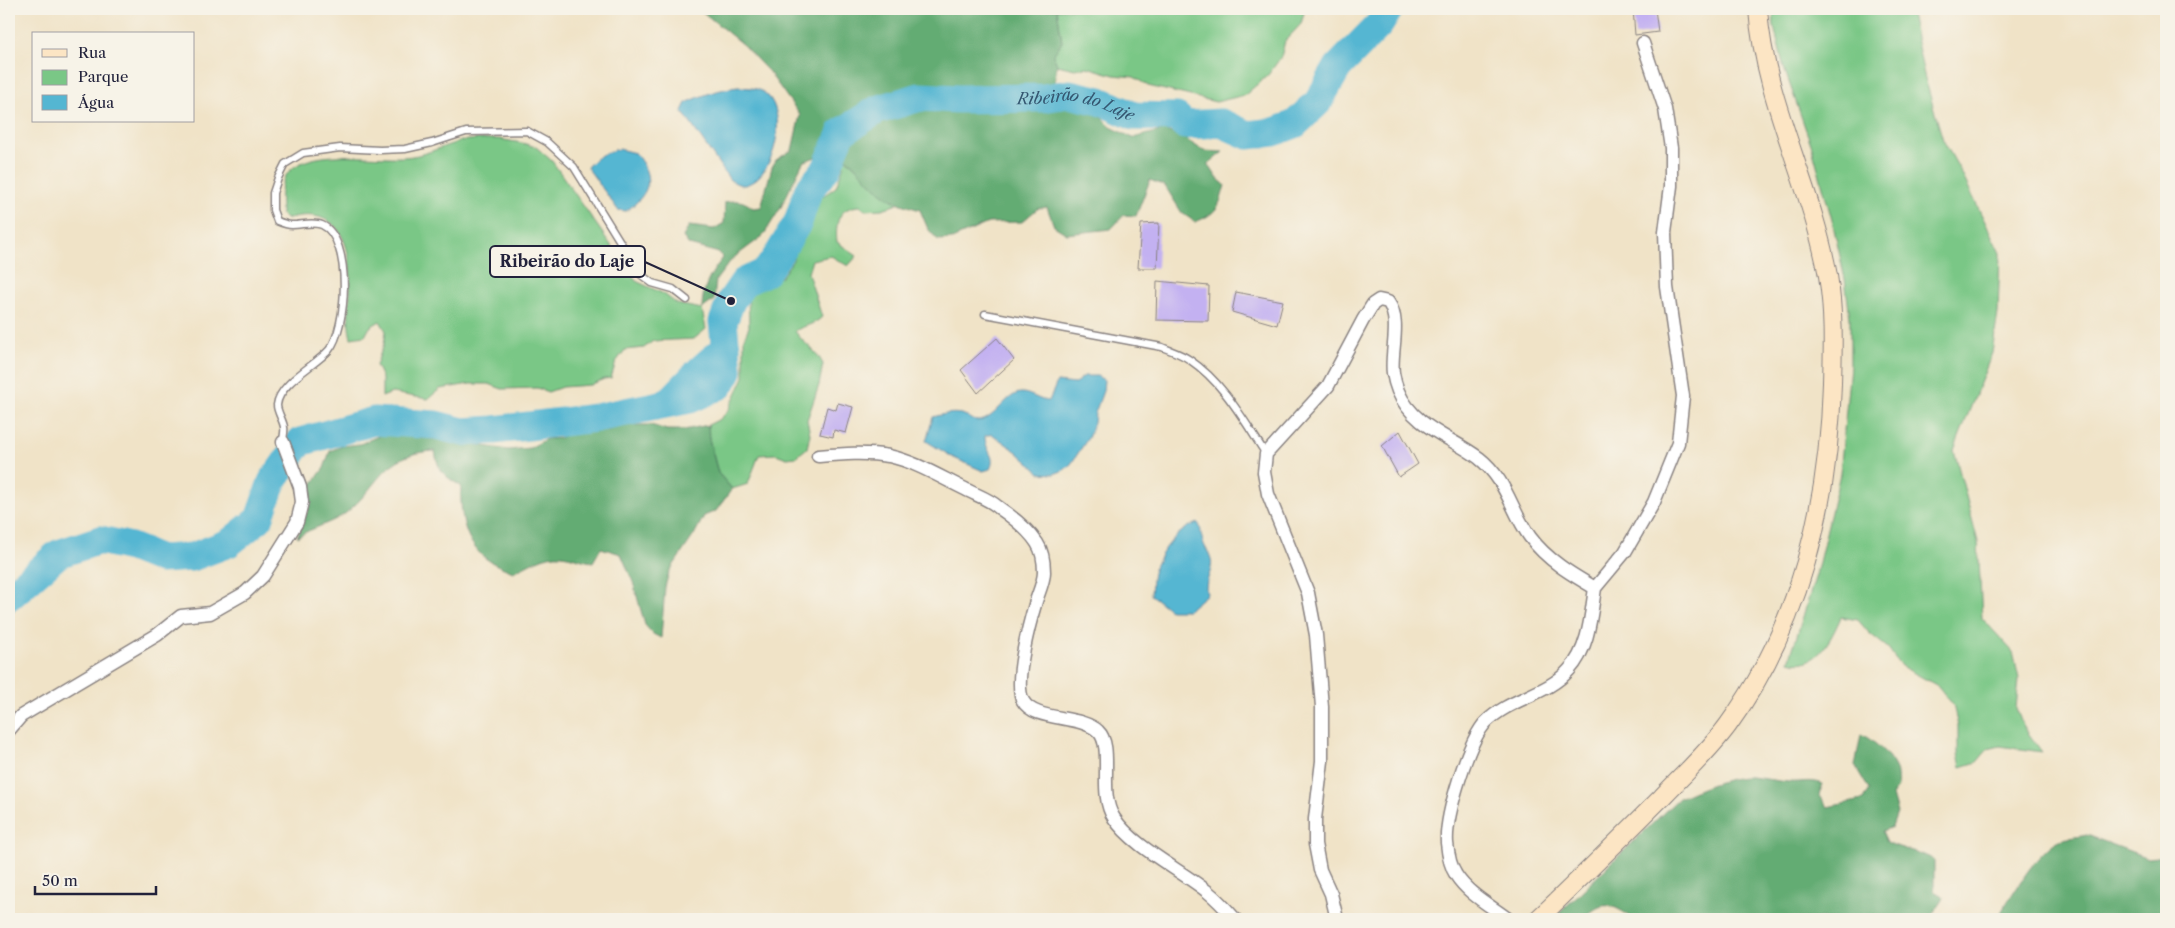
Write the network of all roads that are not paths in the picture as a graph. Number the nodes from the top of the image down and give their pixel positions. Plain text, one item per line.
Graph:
1 (1758, 9) edge
2 (1643, 43) dead end
3 (687, 300) dead end
4 (984, 314) dead end
5 (283, 442) joint
6 (1266, 454) junction
7 (818, 456) dead end
8 (1595, 588) junction
9 (9, 730) edge
10 (1235, 919) edge
11 (1337, 919) edge
12 (1508, 919) edge
13 (1538, 919) edge

1 - 13 main road
2 - 8 street
3 - 5 lane
4 - 6 lane
5 - 9 street
6 - 8 street
6 - 11 street
7 - 10 street
8 - 12 street

